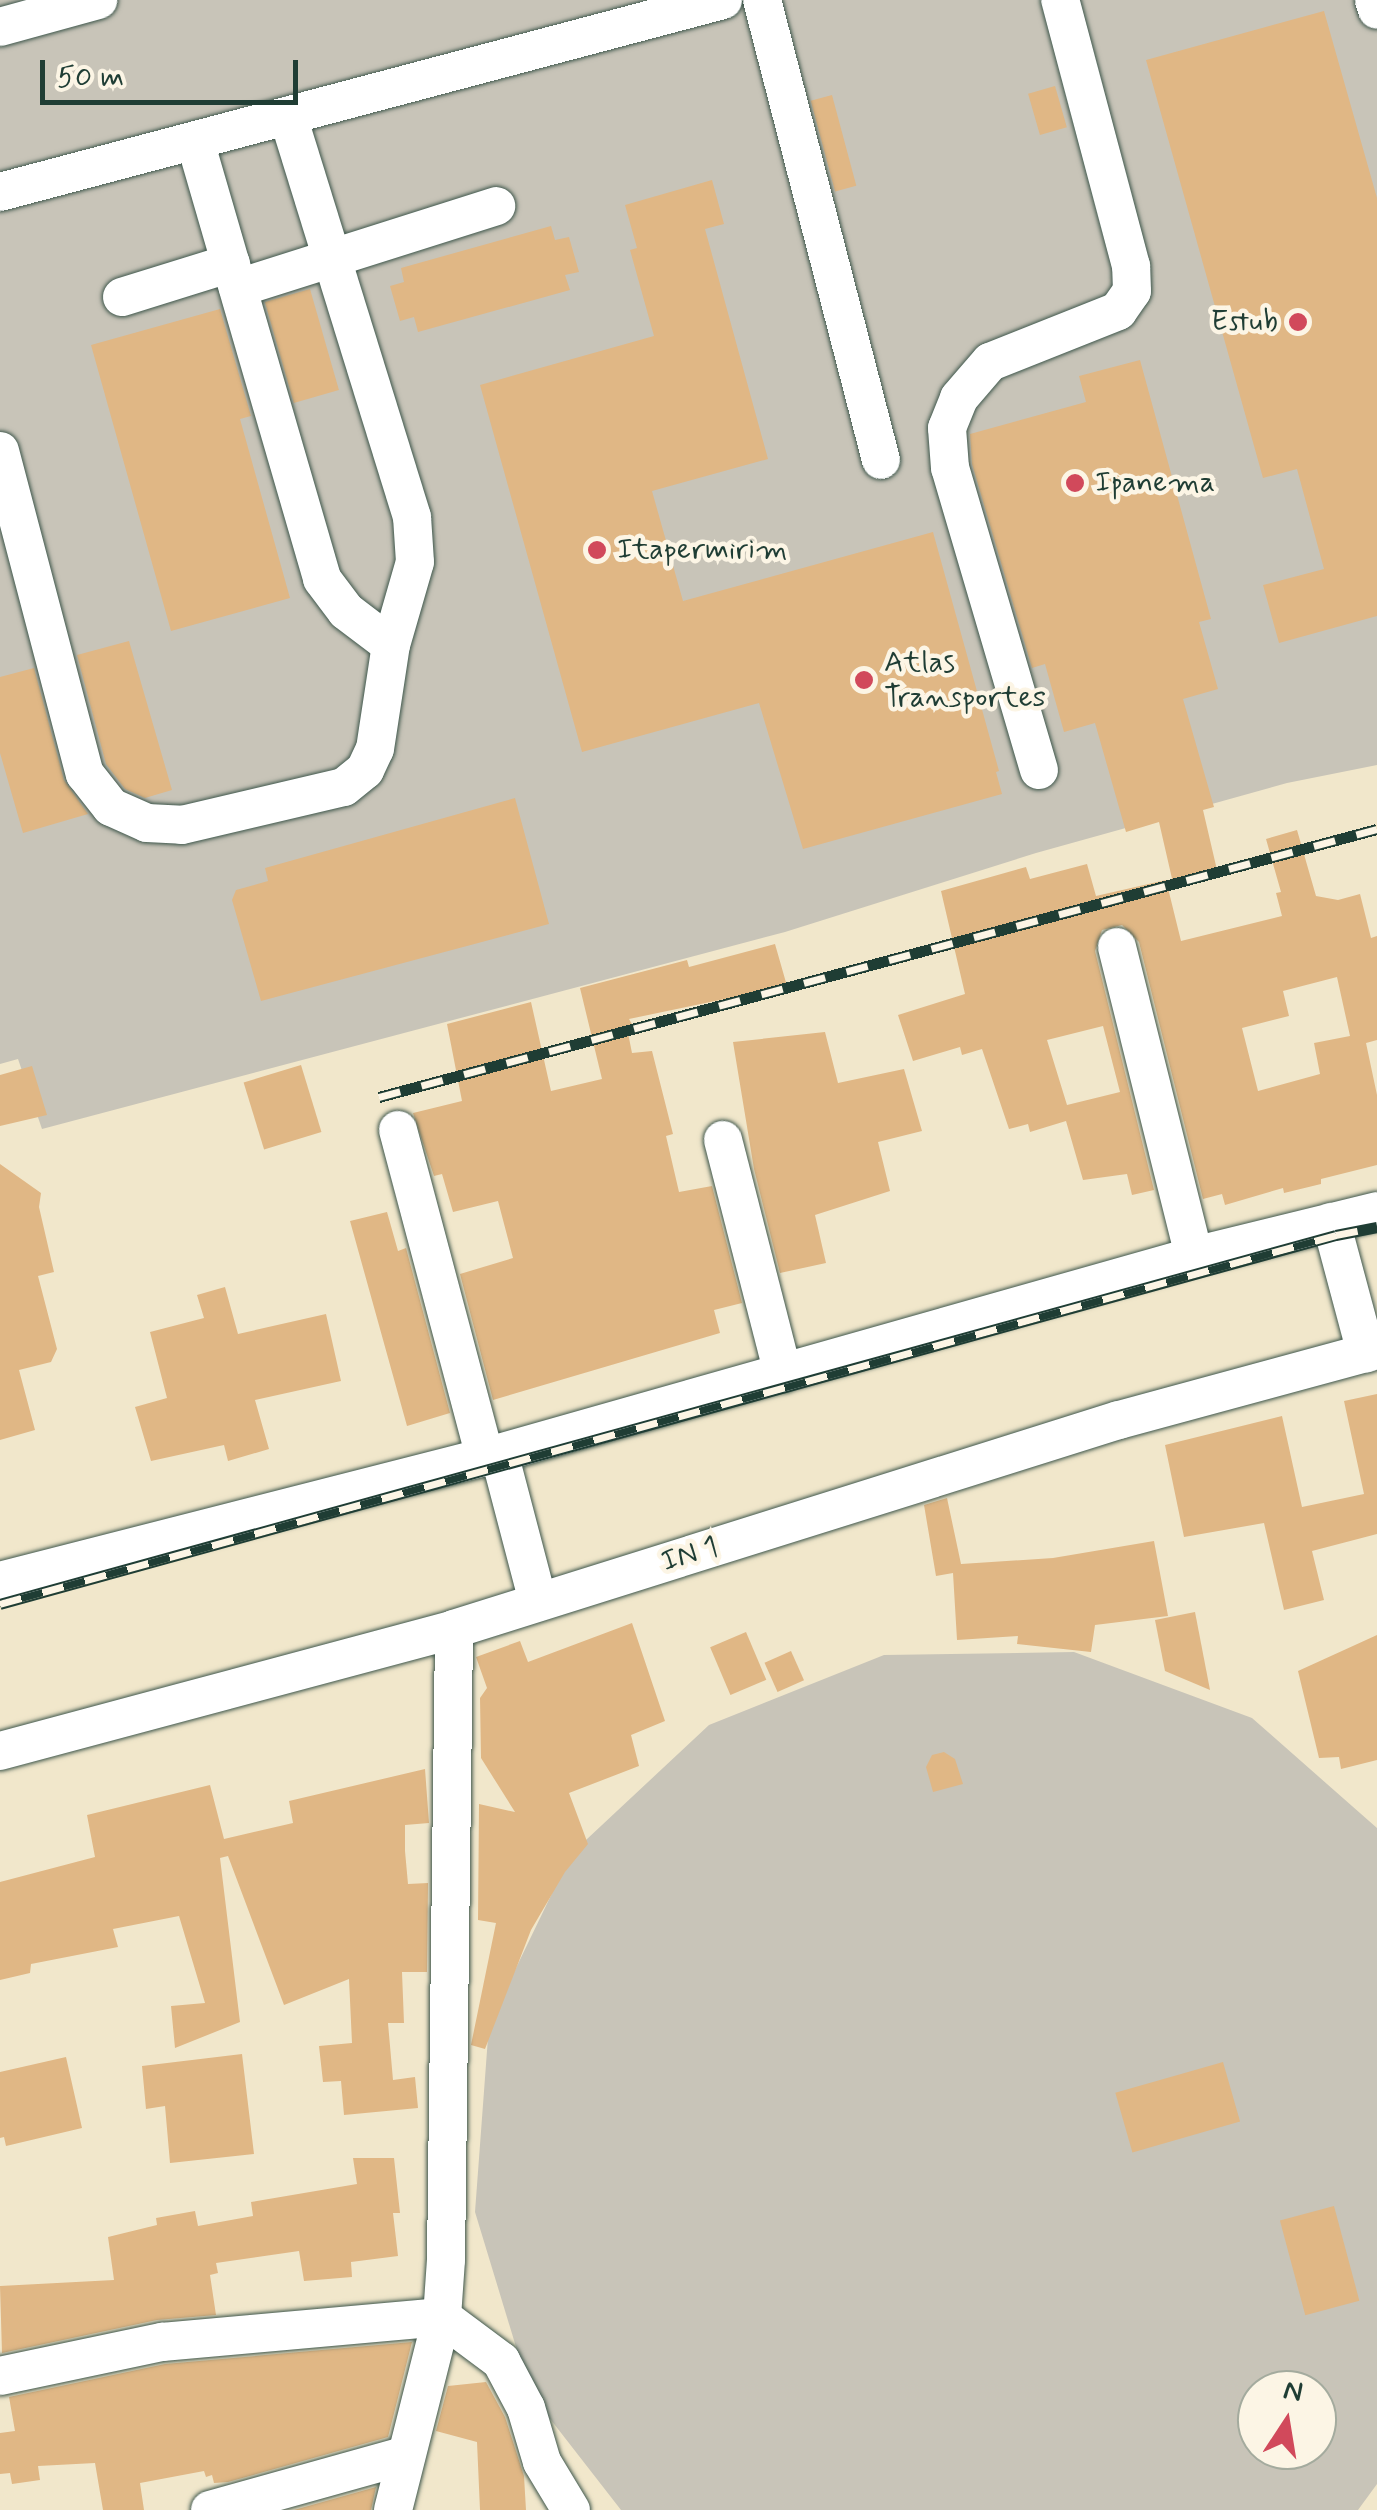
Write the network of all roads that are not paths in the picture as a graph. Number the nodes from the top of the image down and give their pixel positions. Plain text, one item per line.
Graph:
1 (98, 0) edge
2 (724, 0) edge
3 (762, 0) edge
4 (1060, 0) edge
5 (1374, 0) edge
6 (43, 7) edge
7 (680, 7) edge
8 (1377, 10) edge
9 (0, 28) edge
10 (288, 116) junction
11 (196, 141) junction
12 (0, 192) edge
13 (496, 206) dead end
14 (332, 262) junction
15 (234, 275) junction
16 (122, 297) dead end
17 (0, 451) edge
18 (880, 460) dead end
19 (391, 645) junction
20 (1039, 770) dead end
21 (1118, 947) dead end
22 (398, 1130) dead end
23 (723, 1140) dead end
24 (1377, 1211) edge
25 (1331, 1222) junction
26 (1194, 1256) junction
27 (1372, 1352) edge
28 (782, 1373) junction
29 (492, 1455) junction
30 (0, 1582) edge
31 (538, 1602) junction
32 (454, 1629) junction
33 (0, 1751) edge
34 (442, 2318) junction
35 (0, 2376) edge
36 (404, 2456) junction
37 (210, 2510) edge
38 (393, 2510) edge
39 (571, 2510) edge

1 - 6 street
2 - 7 street
3 - 18 street
4 - 20 street
5 - 8 street
6 - 9 street
7 - 10 street
10 - 11 street
10 - 14 street
11 - 12 street
11 - 15 street
13 - 14 street
14 - 15 street
14 - 19 street
15 - 16 street
15 - 19 street
17 - 19 street
21 - 26 street
22 - 29 street
23 - 28 street
24 - 25 street
25 - 26 street
25 - 27 street
26 - 28 street
27 - 31 street, IN 1
28 - 29 street
29 - 30 street
29 - 31 street
31 - 32 street, IN 1
32 - 33 street, IN 1
32 - 34 street
34 - 35 street
34 - 36 street
34 - 39 street
36 - 37 street
36 - 38 street

